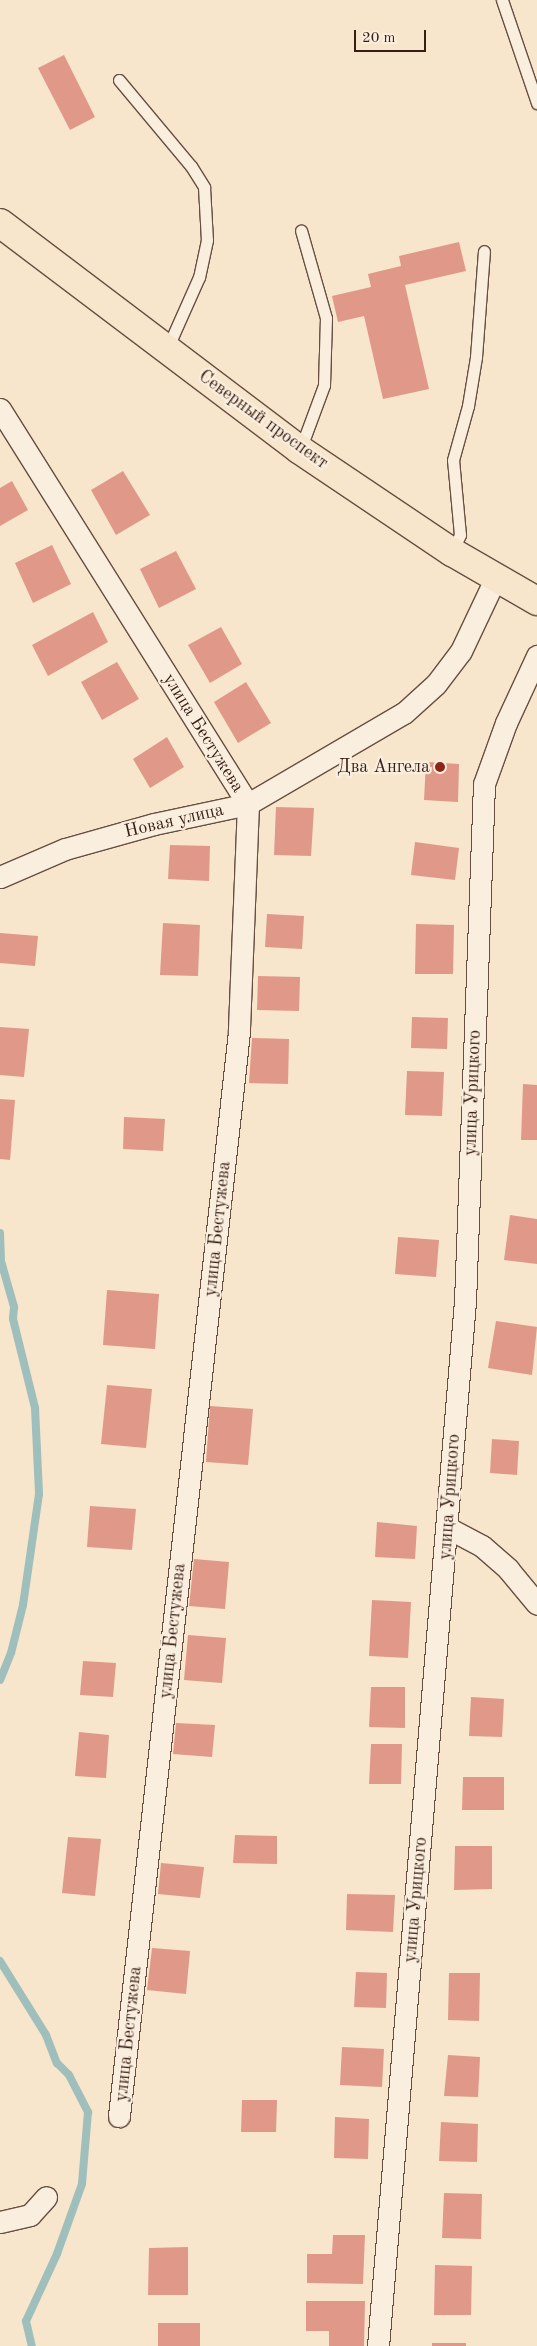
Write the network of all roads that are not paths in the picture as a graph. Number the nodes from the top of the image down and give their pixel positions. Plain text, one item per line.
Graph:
1 (502, 0) edge
2 (119, 80) dead end
3 (537, 103) edge
4 (0, 223) edge
5 (301, 230) dead end
6 (484, 251) dead end
7 (167, 350) junction
8 (0, 409) edge
9 (300, 450) junction
10 (452, 552) junction
11 (496, 577) junction
12 (537, 601) edge
13 (536, 667) edge
14 (248, 804) junction
15 (0, 877) edge
16 (448, 1528) junction
17 (537, 1604) edge
18 (120, 2116) dead end
19 (46, 2197) dead end
20 (0, 2222) edge
21 (378, 2346) edge

1 - 3 lane
2 - 7 lane
4 - 7 main road, Северный проспект
5 - 9 lane
6 - 10 lane
7 - 9 main road, Северный проспект
8 - 14 street, улица Бестужева
9 - 10 main road, Северный проспект
10 - 11 main road, Северный проспект
11 - 12 main road, Северный проспект
11 - 14 street, Новая улица
13 - 16 street, улица Урицкого
14 - 15 street, Новая улица
14 - 18 street, улица Бестужева
16 - 17 street
16 - 21 street, улица Урицкого
19 - 20 street

